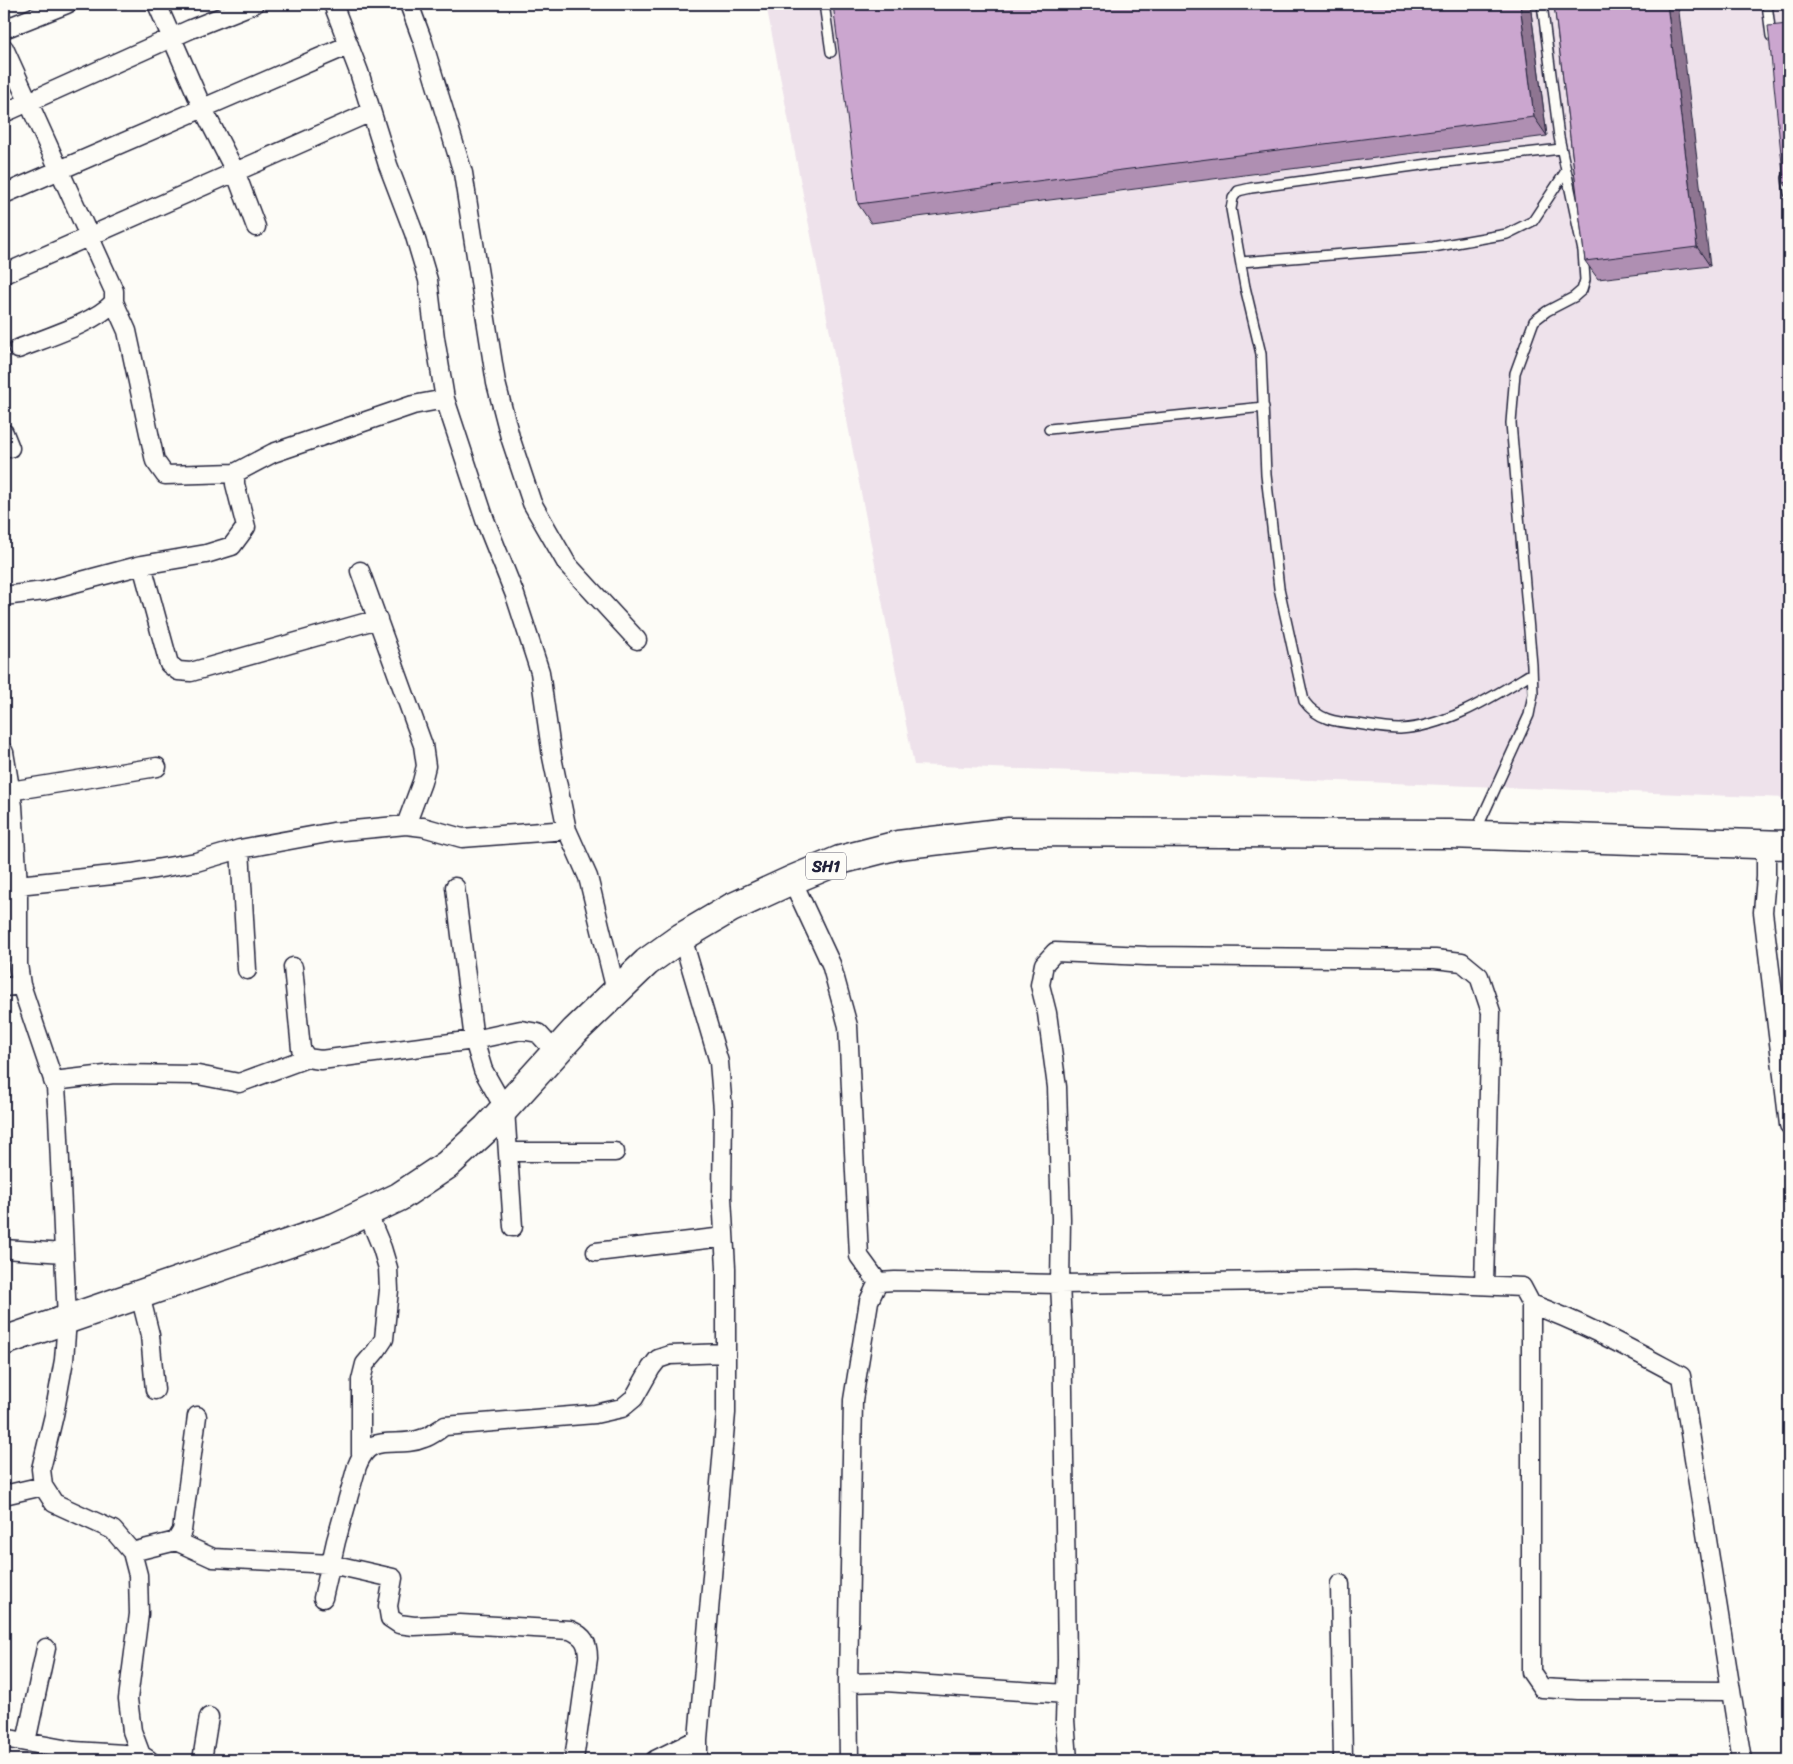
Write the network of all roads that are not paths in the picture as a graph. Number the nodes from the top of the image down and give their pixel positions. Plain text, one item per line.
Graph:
1 (67, 4) edge
2 (156, 4) edge
3 (254, 4) edge
4 (333, 4) edge
5 (409, 4) edge
6 (824, 4) edge
7 (1542, 4) edge
8 (1767, 4) edge
9 (4, 29) edge
10 (171, 38) junction
11 (1772, 42) edge
12 (349, 45) junction
13 (4, 48) edge
14 (831, 52) dead end
15 (28, 102) junction
16 (202, 107) junction
17 (371, 112) junction
18 (4, 113) edge
19 (1561, 149) junction
20 (1786, 165) edge
21 (60, 170) junction
22 (234, 171) junction
23 (1566, 171) junction
24 (4, 194) edge
25 (1789, 194) edge
26 (256, 227) dead end
27 (90, 236) junction
28 (1241, 262) junction
29 (4, 274) edge
30 (114, 302) junction
31 (18, 349) dead end
32 (445, 400) junction
33 (1264, 407) junction
34 (1049, 429) dead end
35 (236, 473) junction
36 (142, 565) junction
37 (360, 571) dead end
38 (4, 596) edge
39 (378, 619) junction
40 (637, 640) dead end
41 (1532, 673) junction
42 (4, 752) edge
43 (156, 767) dead end
44 (10, 791) junction
45 (406, 825) junction
46 (567, 830) junction
47 (1475, 835) junction
48 (1778, 844) edge
49 (240, 849) junction
50 (792, 880) junction
51 (18, 885) junction
52 (455, 887) dead end
53 (682, 937) junction
54 (293, 967) dead end
55 (247, 970) dead end
56 (12, 986) edge
57 (616, 991) junction
58 (474, 1040) junction
59 (556, 1053) junction
60 (307, 1058) junction
61 (53, 1081) junction
62 (505, 1108) junction
63 (1789, 1125) edge
64 (508, 1152) junction
65 (615, 1152) dead end
66 (367, 1212) junction
67 (513, 1227) dead end
68 (724, 1237) junction
69 (4, 1249) edge
70 (596, 1252) dead end
71 (64, 1253) junction
72 (878, 1282) junction
73 (1060, 1284) junction
74 (1484, 1285) junction
75 (140, 1295) junction
76 (1531, 1304) junction
77 (67, 1320) junction
78 (4, 1341) edge
79 (726, 1353) junction
80 (155, 1390) dead end
81 (197, 1416) dead end
82 (361, 1454) junction
83 (43, 1486) junction
84 (4, 1495) edge
85 (176, 1542) junction
86 (132, 1552) junction
87 (331, 1564) junction
88 (1340, 1584) dead end
89 (323, 1598) dead end
90 (46, 1648) dead end
91 (848, 1683) junction
92 (1730, 1691) junction
93 (1066, 1694) junction
94 (209, 1717) dead end
95 (4, 1738) edge
96 (698, 1739) junction
97 (26, 1742) junction
98 (92, 1756) edge
99 (145, 1758) edge
100 (202, 1760) edge
101 (574, 1760) edge
102 (655, 1760) edge
103 (698, 1760) edge
104 (849, 1760) edge
105 (1068, 1760) edge
106 (1343, 1760) edge
107 (1742, 1760) edge

1 - 9 street
2 - 10 street
3 - 10 street
4 - 12 street
5 - 40 street
6 - 14 lane
7 - 19 lane
8 - 11 lane
10 - 15 street
10 - 16 street
12 - 16 street
12 - 17 street
13 - 15 street
15 - 18 street
15 - 21 street
16 - 21 street
16 - 22 street
17 - 22 street
17 - 32 street
19 - 23 lane
19 - 28 lane
20 - 25 lane
21 - 24 street
21 - 27 street
22 - 26 street
22 - 27 street
23 - 28 lane
23 - 41 lane
27 - 29 street
27 - 30 street
28 - 33 lane
30 - 31 street
30 - 35 street
32 - 35 street
32 - 46 street
33 - 34 lane
33 - 41 lane
35 - 36 street
36 - 38 street
36 - 39 street
37 - 39 street
39 - 45 street
41 - 47 lane
42 - 44 street
43 - 44 street
44 - 51 street
45 - 46 street
45 - 49 street
46 - 57 street
47 - 48 main road, SH1
47 - 50 main road, SH1
48 - 63 street
49 - 51 street
49 - 55 street
50 - 53 main road, SH1
50 - 72 street
51 - 56 street
52 - 58 street
53 - 57 main road, SH1
53 - 68 street
54 - 60 street
56 - 61 street
57 - 59 main road, SH1
58 - 59 street
58 - 60 street
58 - 62 street
59 - 62 main road, SH1
60 - 61 street
61 - 71 street
62 - 64 street
62 - 66 main road, SH1
64 - 65 street
64 - 67 street
66 - 75 main road, SH1
66 - 82 street
68 - 70 street
68 - 79 street
69 - 71 street
71 - 77 street
72 - 73 street
72 - 91 street
73 - 74 street
73 - 74 street
73 - 93 street
74 - 76 street
75 - 77 main road, SH1
75 - 80 street
76 - 92 street
76 - 92 street
77 - 78 main road, SH1
77 - 83 street
79 - 82 street
79 - 96 street
81 - 85 street
82 - 87 street
83 - 84 street
83 - 86 street
85 - 86 street
85 - 87 street
86 - 99 street
87 - 89 street
87 - 101 street
88 - 106 street
90 - 97 street
91 - 93 street
91 - 104 street
92 - 107 street
93 - 105 street
94 - 100 street
95 - 97 street
96 - 102 street
96 - 103 street
97 - 98 street
98 - 99 street

